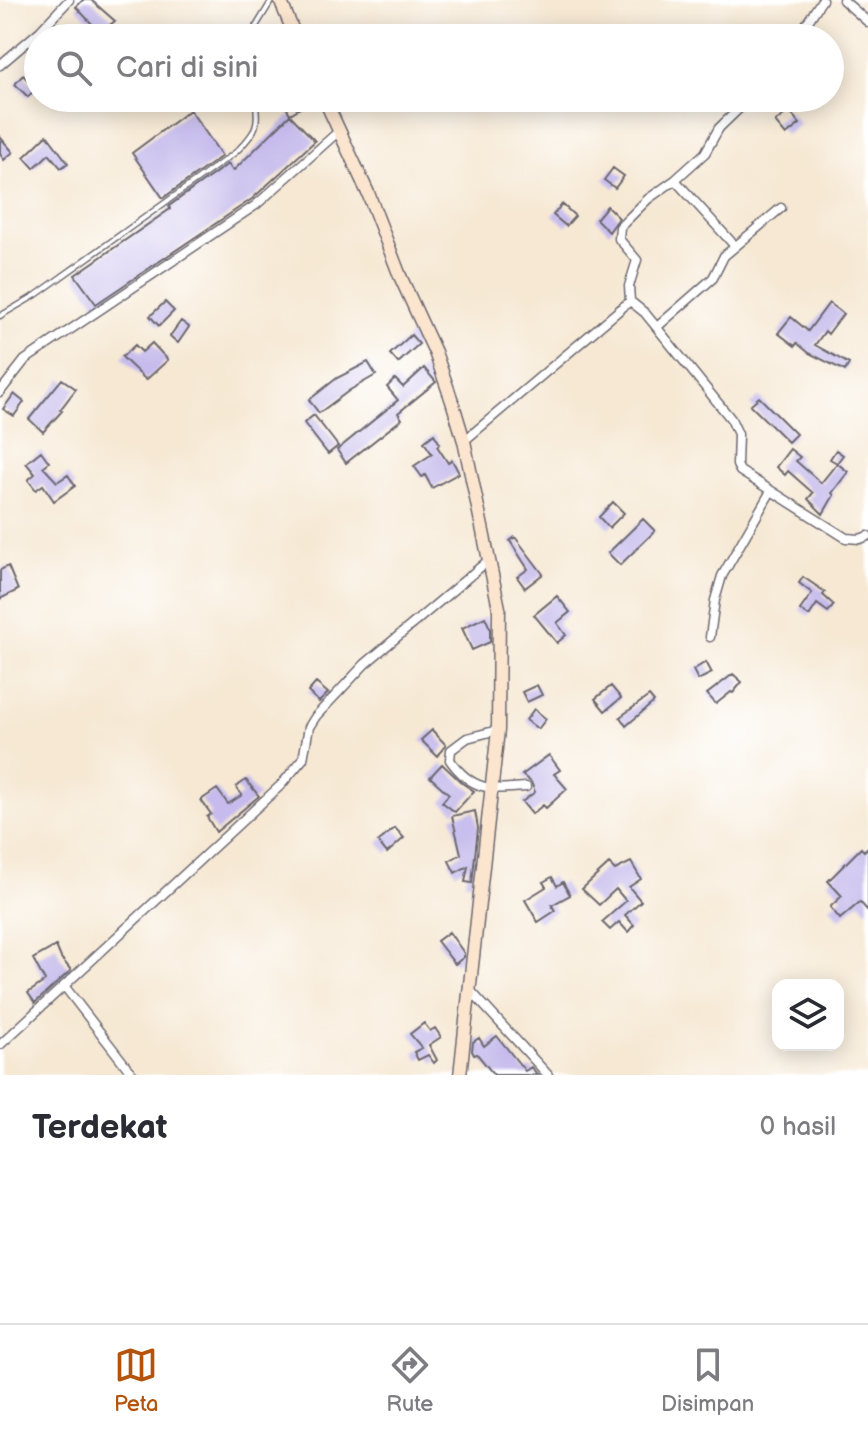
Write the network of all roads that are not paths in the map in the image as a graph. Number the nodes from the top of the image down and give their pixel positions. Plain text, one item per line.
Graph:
1 (69, 0) edge
2 (272, 0) edge
3 (280, 0) edge
4 (822, 0) edge
5 (843, 0) edge
6 (868, 22) edge
7 (47, 24) edge
8 (257, 24) edge
9 (290, 24) edge
10 (806, 24) edge
11 (24, 45) edge
12 (0, 65) edge
13 (257, 112) edge
14 (330, 112) edge
15 (736, 112) edge
16 (339, 131) junction
17 (675, 180) junction
18 (781, 208) dead end
19 (735, 246) junction
20 (630, 301) junction
21 (0, 316) edge
22 (657, 327) junction
23 (0, 392) edge
24 (464, 441) junction
25 (771, 491) junction
26 (868, 536) edge
27 (490, 559) junction
28 (710, 637) dead end
29 (498, 730) junction
30 (526, 787) dead end
31 (493, 788) junction
32 (65, 987) junction
33 (469, 988) junction
34 (0, 1045) edge
35 (133, 1075) edge
36 (460, 1075) edge
37 (548, 1075) edge

1 - 7 street
2 - 8 lane
3 - 9 main road
4 - 10 street
5 - 6 street
11 - 12 street
13 - 21 lane
14 - 16 main road
15 - 17 street
16 - 23 street
16 - 24 main road
17 - 19 street
17 - 20 street
18 - 19 street
19 - 22 street
20 - 22 street
20 - 24 street
22 - 25 street
24 - 27 main road
25 - 26 street
25 - 28 street
27 - 29 main road
27 - 32 street
29 - 31 main road
29 - 31 street
30 - 31 street
31 - 33 main road
32 - 34 street
32 - 35 street
33 - 36 main road
33 - 37 street

